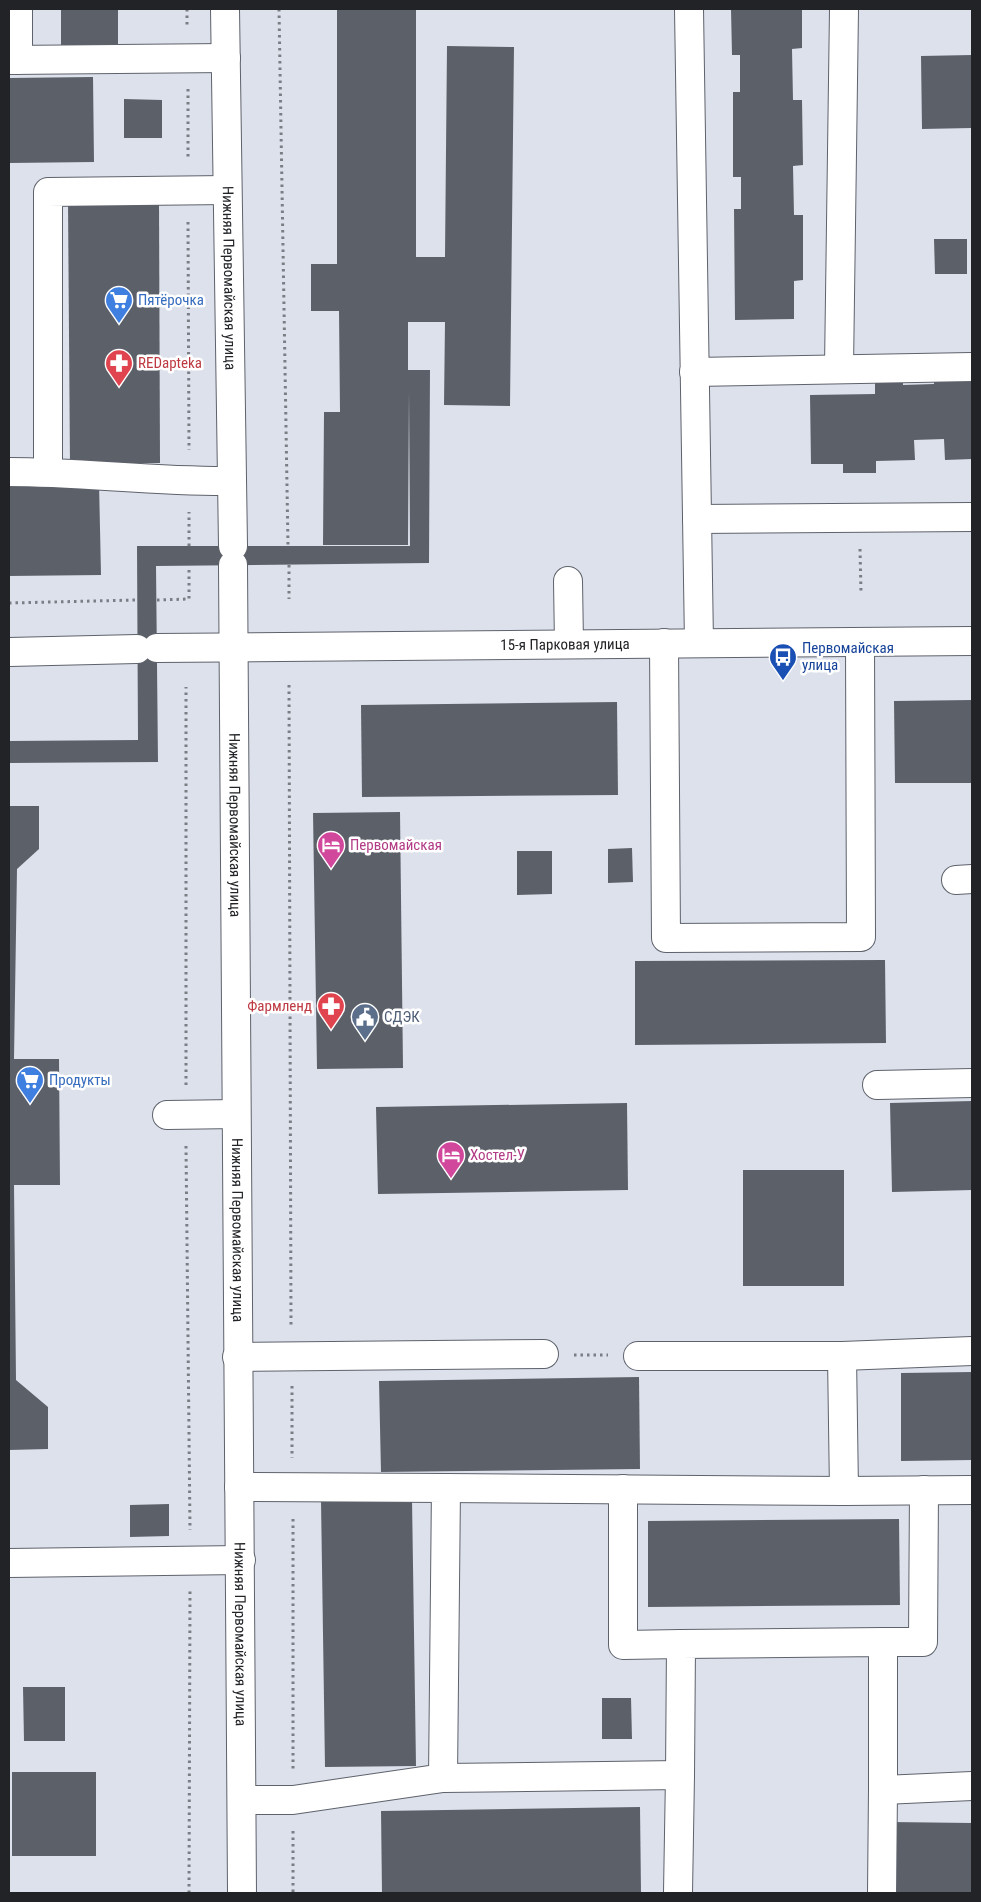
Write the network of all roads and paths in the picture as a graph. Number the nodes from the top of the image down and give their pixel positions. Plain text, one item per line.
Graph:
1 (18, 9) edge
2 (187, 9) edge
3 (225, 9) edge
4 (279, 9) edge
5 (689, 9) edge
6 (844, 9) edge
7 (226, 58) junction
8 (187, 59) junction
9 (14, 60) edge
10 (227, 190) junction
11 (188, 191) junction
12 (972, 367) edge
13 (839, 368) junction
14 (694, 372) junction
15 (9, 472) edge
16 (48, 472) junction
17 (232, 481) junction
18 (189, 482) junction
19 (860, 518) junction
20 (972, 518) edge
21 (697, 519) junction
22 (189, 546) dead end
23 (288, 546) dead end
24 (289, 565) dead end
25 (189, 566) dead end
26 (568, 581) dead end
27 (861, 592) dead end
28 (289, 599) dead end
29 (137, 600) dead end
30 (157, 600) dead end
31 (9, 603) edge
32 (972, 641) edge
33 (860, 642) junction
34 (664, 643) junction
35 (699, 643) junction
36 (569, 644) junction
37 (233, 647) junction
38 (9, 652) edge
39 (289, 686) dead end
40 (186, 687) dead end
41 (972, 1083) edge
42 (877, 1085) dead end
43 (236, 1114) junction
44 (176, 1115) junction
45 (972, 1351) edge
46 (544, 1354) joint
47 (237, 1356) junction
48 (638, 1356) joint
49 (842, 1356) junction
50 (292, 1357) junction
51 (239, 1488) junction
52 (292, 1488) junction
53 (446, 1488) junction
54 (623, 1490) junction
55 (924, 1490) junction
56 (972, 1490) edge
57 (844, 1491) junction
58 (241, 1560) junction
59 (9, 1562) edge
60 (190, 1562) junction
61 (883, 1642) junction
62 (681, 1644) junction
63 (680, 1776) junction
64 (443, 1778) junction
65 (972, 1786) edge
66 (883, 1790) junction
67 (242, 1800) junction
68 (293, 1800) junction
69 (190, 1893) edge
70 (242, 1893) edge
71 (293, 1893) edge
72 (678, 1893) edge
73 (882, 1893) edge

1 - 9 street
2 - 8 path
3 - 7 street, Нижняя Первомайская улица
4 - 23 path
5 - 14 street
6 - 13 street
7 - 8 street
7 - 10 street, Нижняя Первомайская улица
8 - 9 street
8 - 11 path
10 - 11 street
10 - 17 street, Нижняя Первомайская улица
11 - 16 street
11 - 18 path
12 - 13 street
13 - 14 street
14 - 21 street
15 - 16 street
16 - 18 street
17 - 18 street
17 - 37 street, Нижняя Первомайская улица
18 - 22 path
19 - 20 street
19 - 21 street
19 - 27 path
21 - 35 street
24 - 28 path
25 - 30 path
26 - 36 street
29 - 31 path
32 - 33 street, 15-я Парковая улица
33 - 34 street
33 - 35 street, 15-я Парковая улица
34 - 35 street, 15-я Парковая улица
34 - 36 street, 15-я Парковая улица
36 - 37 street, 15-я Парковая улица
37 - 38 street, 15-я Парковая улица
37 - 43 street, Нижняя Первомайская улица
39 - 50 path
40 - 44 path
41 - 42 street
43 - 44 street
43 - 47 street, Нижняя Первомайская улица
44 - 60 path
45 - 49 street
46 - 48 path
46 - 50 street
47 - 50 street
47 - 51 street, Нижняя Первомайская улица
48 - 49 street
49 - 57 street
50 - 52 path
51 - 52 street
51 - 58 street, Нижняя Первомайская улица
52 - 53 street
52 - 68 path
53 - 54 street
53 - 64 street
54 - 57 street
54 - 62 street
55 - 56 street
55 - 57 street
55 - 61 street
58 - 60 street
58 - 67 street, Нижняя Первомайская улица
59 - 60 street
60 - 69 path
61 - 62 street
61 - 66 street
62 - 63 street
63 - 64 street
63 - 72 street
64 - 68 street
65 - 66 street
66 - 73 street
67 - 68 street
67 - 70 street, Нижняя Первомайская улица
68 - 71 path

